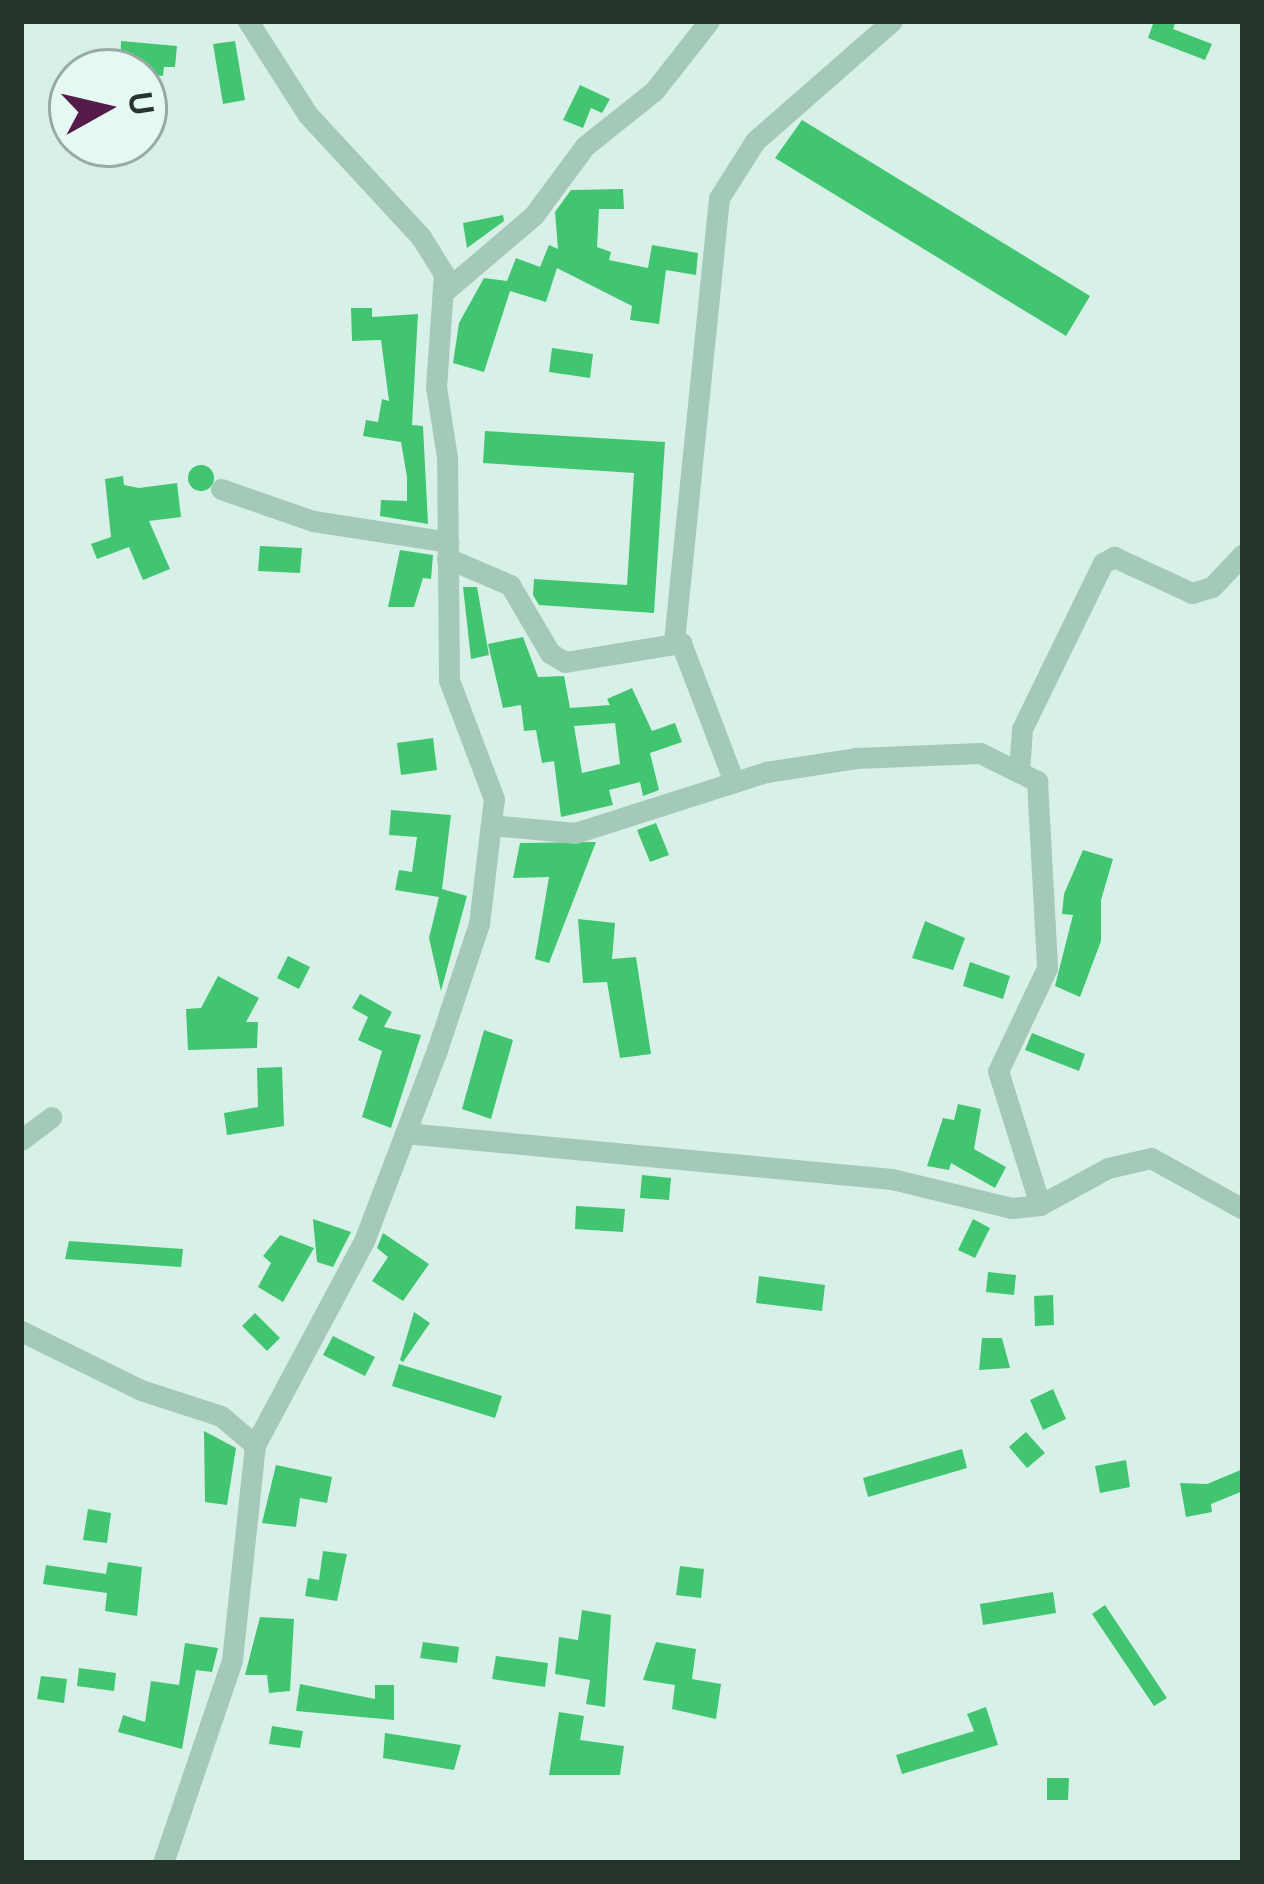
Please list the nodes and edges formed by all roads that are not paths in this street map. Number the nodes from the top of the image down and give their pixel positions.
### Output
1 (248, 21) edge
2 (709, 21) edge
3 (892, 21) edge
4 (446, 290) junction
5 (221, 489) dead end
6 (448, 550) junction
7 (1243, 554) edge
8 (674, 641) junction
9 (1019, 772) junction
10 (734, 782) junction
11 (491, 824) junction
12 (50, 1117) dead end
13 (405, 1133) junction
14 (21, 1140) edge
15 (1040, 1204) junction
16 (1243, 1210) edge
17 (21, 1331) edge
18 (254, 1444) junction
19 (163, 1863) edge

1 - 4 street
2 - 4 street
3 - 8 street
4 - 6 street
5 - 6 street
6 - 8 street
6 - 11 street
7 - 9 street
8 - 10 street
9 - 10 street
9 - 15 street
10 - 11 street
11 - 13 street
12 - 14 street
13 - 15 street
13 - 18 street
15 - 16 street
17 - 18 street
18 - 19 street

